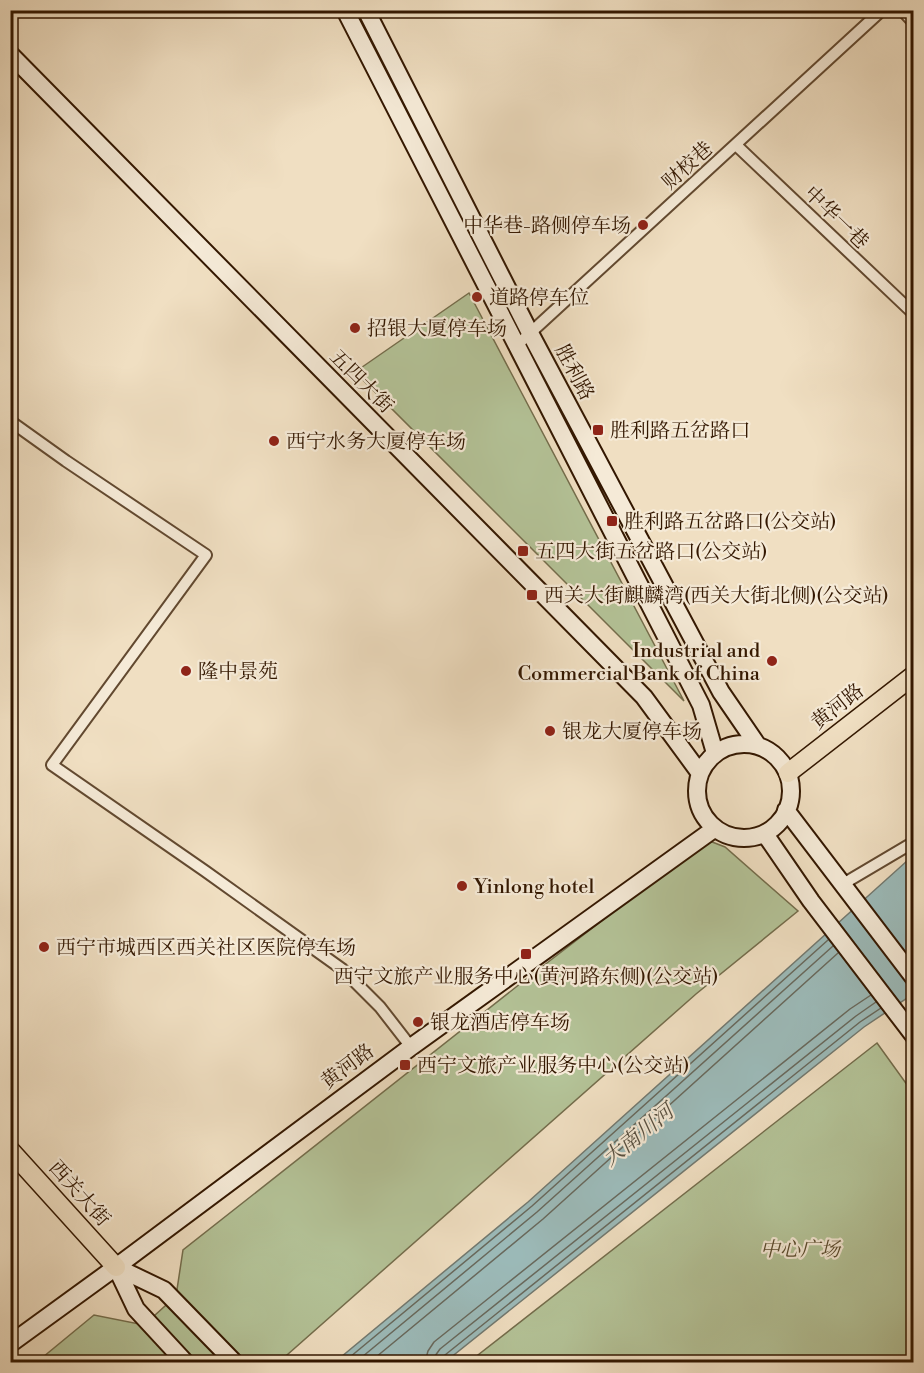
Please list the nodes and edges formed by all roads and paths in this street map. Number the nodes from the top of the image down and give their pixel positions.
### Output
1 (345, 10) edge
2 (366, 10) edge
3 (882, 10) edge
4 (902, 10) edge
5 (914, 23) edge
6 (10, 54) edge
7 (736, 145) junction
8 (914, 314) edge
9 (530, 333) junction
10 (516, 346) junction
11 (10, 421) edge
12 (914, 675) edge
13 (759, 746) junction
14 (715, 753) junction
15 (699, 772) junction
16 (788, 773) junction
17 (786, 810) junction
18 (714, 829) junction
19 (765, 834) junction
20 (914, 842) edge
21 (846, 889) junction
22 (914, 978) edge
23 (909, 1030) edge
24 (411, 1047) junction
25 (10, 1150) edge
26 (116, 1267) junction
27 (10, 1344) edge
28 (185, 1362) edge
29 (234, 1362) edge

1 - 10 main road, 胜利路
2 - 9 main road, 胜利路
3 - 7 street, 财校巷
4 - 5 street
6 - 15 main road, 五四大街
7 - 8 street, 中华一巷
7 - 9 street, 财校巷
9 - 10 street, 财校巷
9 - 13 main road, 胜利路
10 - 14 main road, 胜利路
11 - 24 street
12 - 16 main road, 黄河路
13 - 14 main road
13 - 16 main road
14 - 15 main road
15 - 18 main road
16 - 17 main road
17 - 19 main road
17 - 21 main road
18 - 19 main road
18 - 24 main road, 黄河路
19 - 23 main road
20 - 21 street
21 - 22 main road
24 - 26 main road, 黄河路
25 - 26 main road, 西关大街
26 - 27 main road, 黄河路
26 - 28 main road, 西关大街
26 - 29 main road, 西关大街

